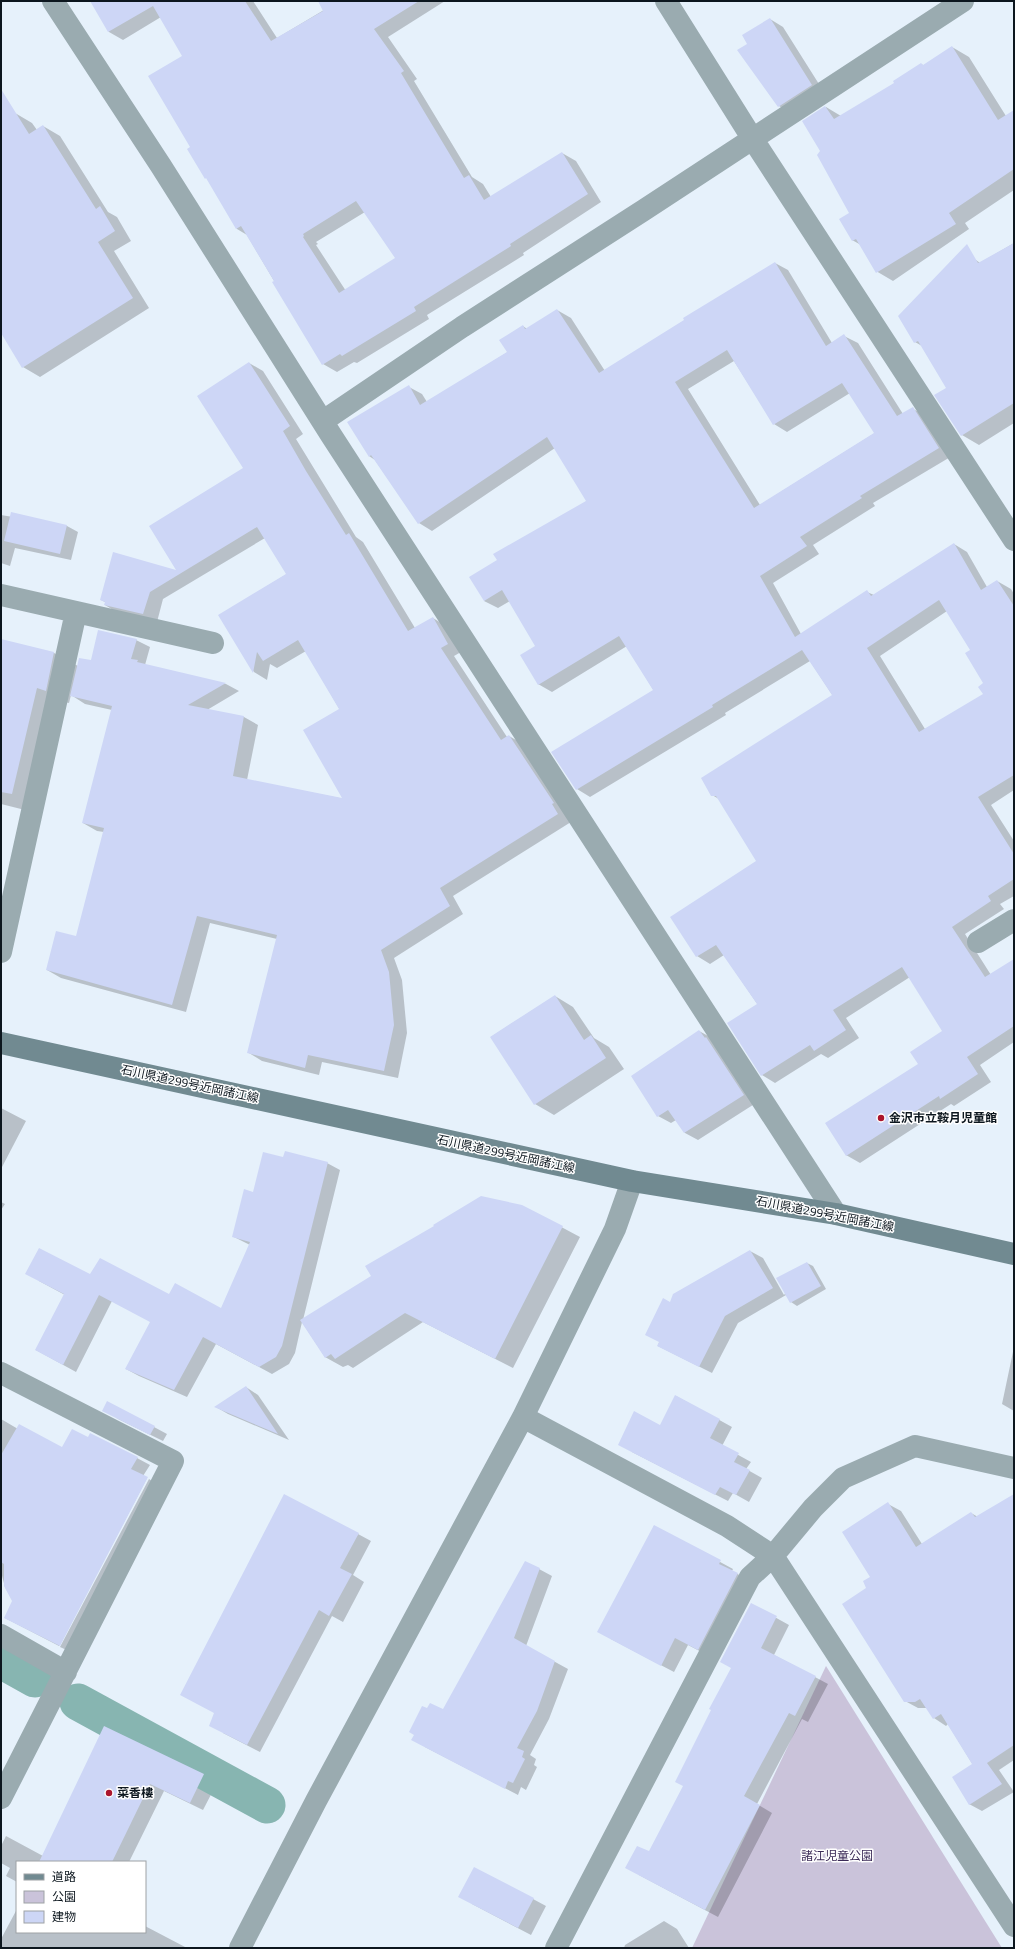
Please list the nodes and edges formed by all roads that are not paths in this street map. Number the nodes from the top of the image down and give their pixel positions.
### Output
1 (53, 1) edge
2 (666, 1) edge
3 (963, 1) edge
4 (752, 138) junction
5 (323, 421) junction
6 (1014, 540) edge
7 (1, 594) edge
8 (76, 612) junction
9 (213, 643) dead end
10 (1014, 920) edge
11 (978, 942) dead end
12 (1, 952) edge
13 (1, 1042) edge
14 (632, 1181) junction
15 (836, 1214) junction
16 (1014, 1254) edge
17 (1, 1373) edge
18 (523, 1417) junction
19 (1014, 1468) edge
20 (773, 1556) junction
21 (1, 1635) edge
22 (66, 1672) junction
23 (1, 1798) edge
24 (1014, 1926) edge
25 (240, 1948) edge
26 (556, 1948) edge

1 - 5 street
2 - 4 street
3 - 4 street
4 - 5 street
4 - 6 street
5 - 15 street
7 - 8 street
8 - 9 street
8 - 12 street
10 - 11 street
13 - 14 main road, 石川県道299号近岡諸江線
14 - 15 main road, 石川県道299号近岡諸江線
14 - 18 street
15 - 16 main road, 石川県道299号近岡諸江線
17 - 22 street
18 - 20 street
18 - 25 street
19 - 20 street
20 - 24 street
20 - 26 street
21 - 22 street
22 - 23 street

